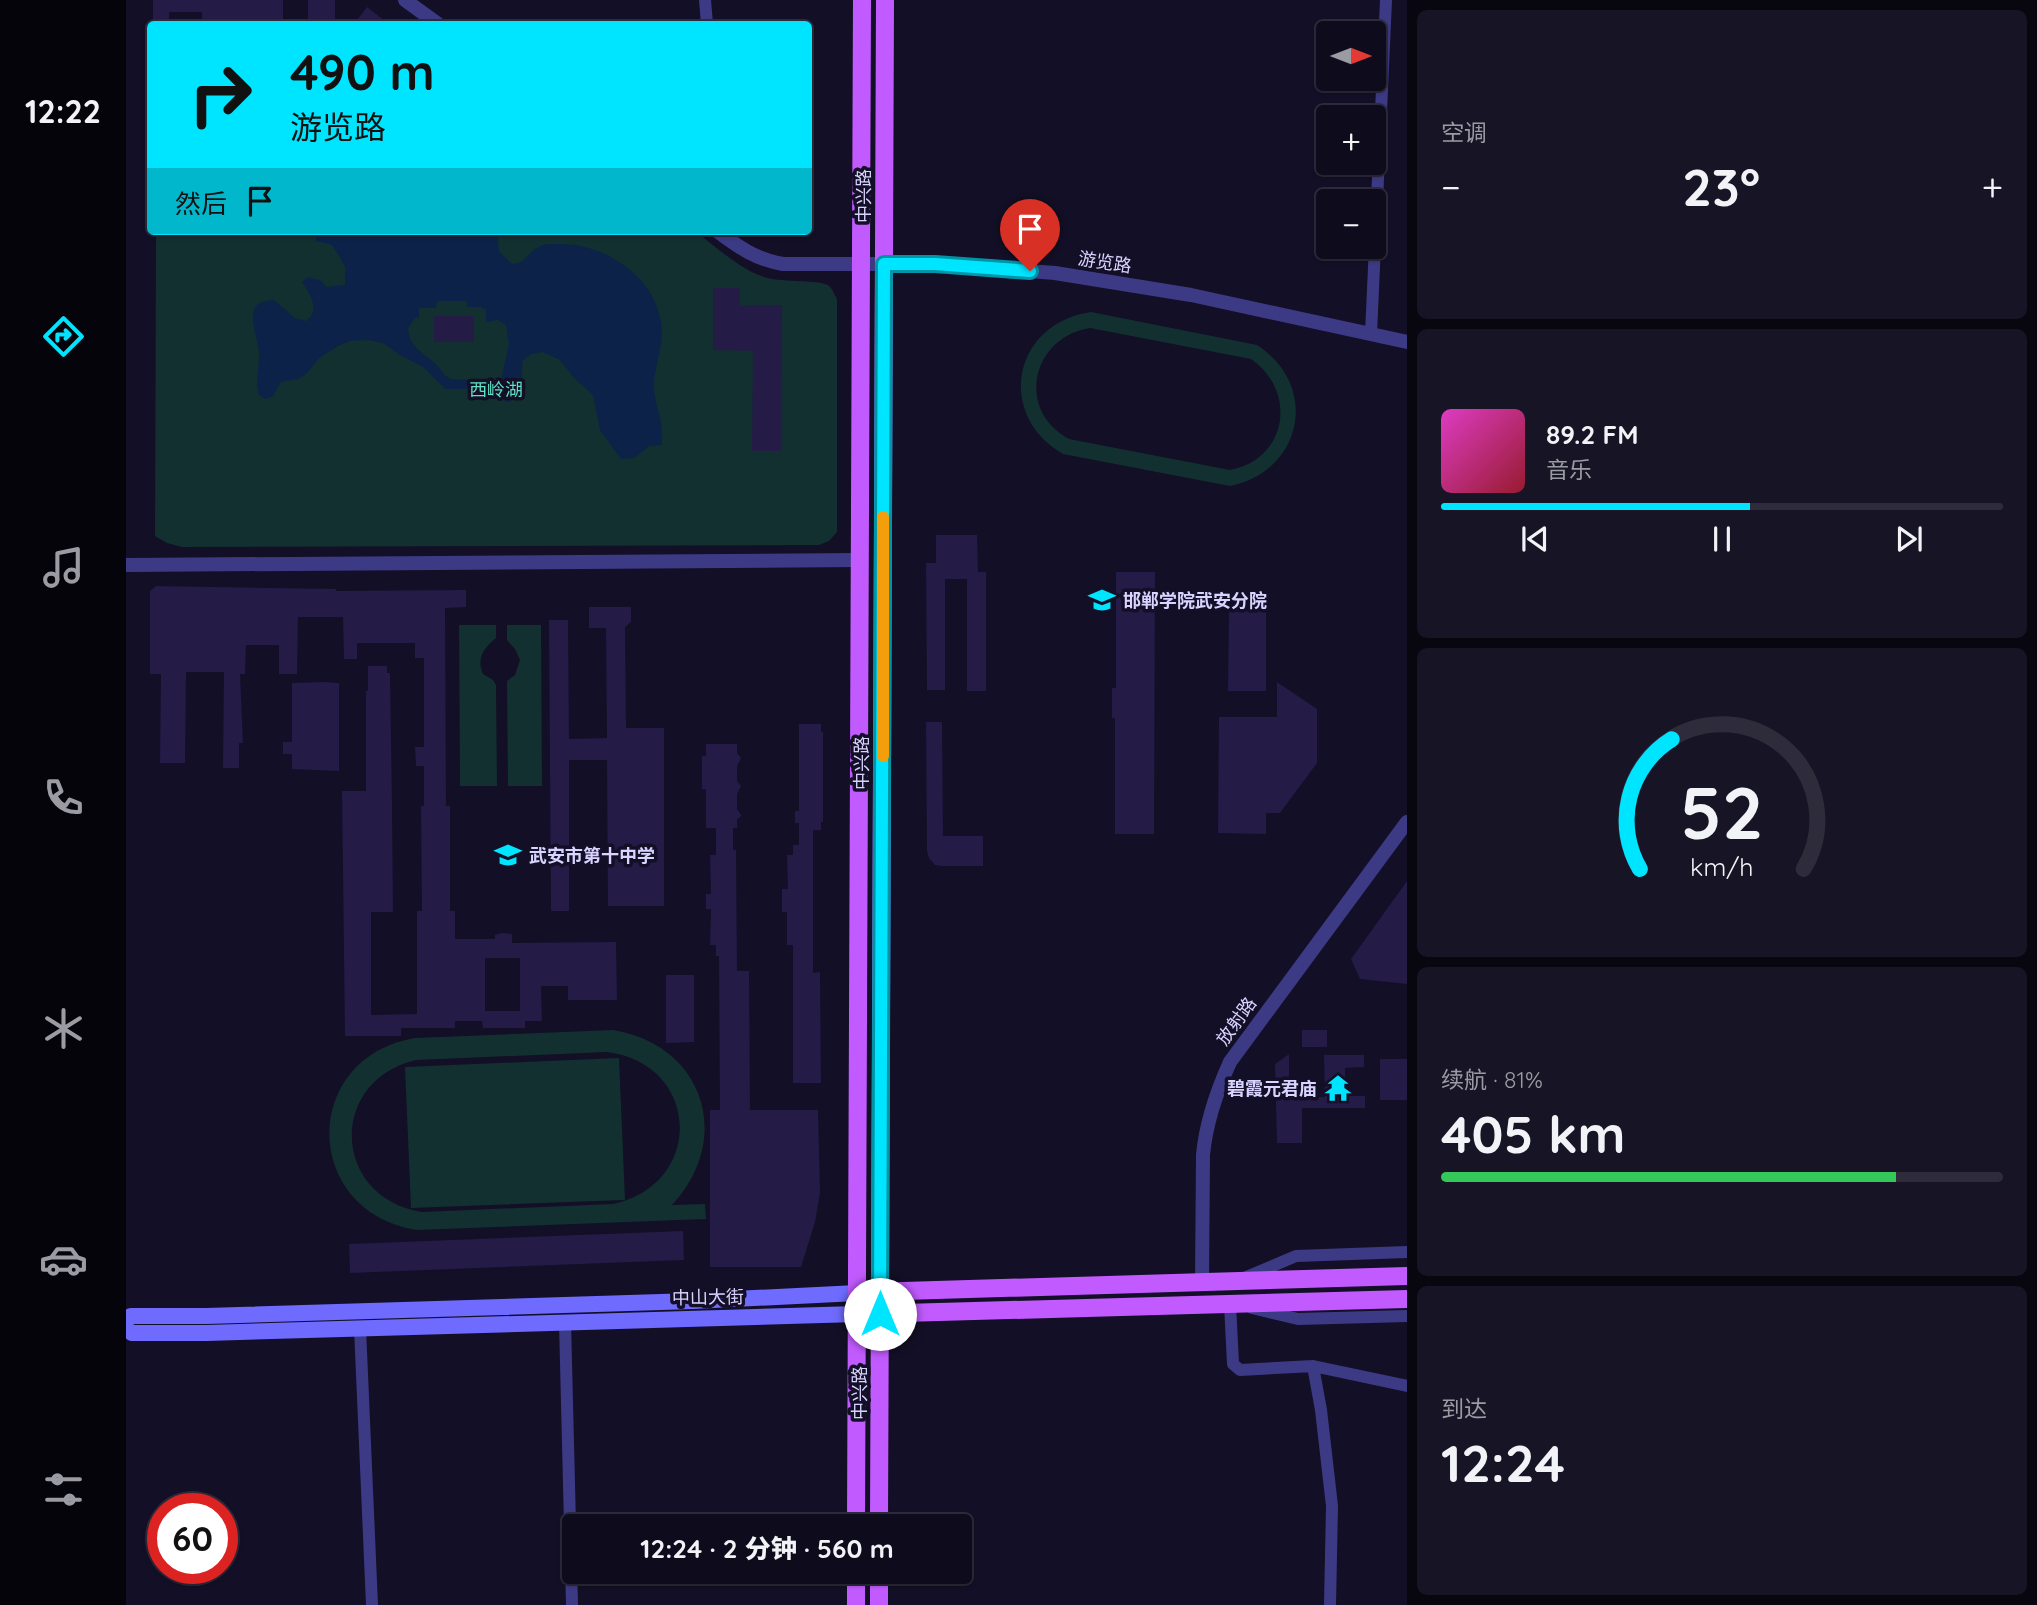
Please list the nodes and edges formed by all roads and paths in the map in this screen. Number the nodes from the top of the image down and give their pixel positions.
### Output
1 (405, 0) edge
2 (705, 0) edge
3 (862, 0) edge
4 (885, 0) edge
5 (1386, 0) edge
6 (434, 21) edge
7 (707, 21) edge
8 (722, 235) edge
9 (861, 264) junction
10 (884, 264) junction
11 (1371, 334) junction
12 (1407, 342) edge
13 (860, 560) junction
14 (126, 565) edge
15 (1407, 822) edge
16 (1407, 1252) edge
17 (1407, 1276) edge
18 (1238, 1281) junction
19 (1202, 1282) junction
20 (880, 1292) junction
21 (857, 1293) junction
22 (1407, 1299) edge
23 (1232, 1304) junction
24 (857, 1314) junction
25 (880, 1314) junction
26 (1407, 1316) edge
27 (126, 1318) edge
28 (565, 1322) junction
29 (360, 1328) junction
30 (126, 1329) edge
31 (1313, 1366) junction
32 (1407, 1386) edge
33 (856, 1514) edge
34 (879, 1514) edge
35 (856, 1584) edge
36 (879, 1584) edge
37 (372, 1605) edge
38 (572, 1605) edge
39 (856, 1605) edge
40 (879, 1605) edge
41 (1331, 1605) edge

1 - 6 street
2 - 7 street
3 - 9 main road, 中兴路
4 - 10 main road, 中兴路
5 - 11 street
8 - 9 street, 游览路
9 - 10 street, 游览路
9 - 13 main road, 中兴路
10 - 11 street, 游览路
10 - 20 main road, 中兴路
11 - 12 street, 游览路
13 - 14 street
13 - 21 main road, 中兴路
15 - 19 street, 放射路
16 - 18 street
17 - 18 main road, 中山大街
18 - 19 main road, 中山大街
19 - 20 main road, 中山大街
20 - 21 main road, 中山大街
20 - 25 main road, 中兴路
21 - 24 main road, 中兴路
21 - 27 main road, 中山大街
22 - 23 main road, 中山大街
23 - 25 main road, 中山大街
23 - 26 street
23 - 31 street
24 - 25 main road, 中山大街
24 - 28 main road, 中山大街
24 - 33 main road, 中兴路
25 - 34 main road, 中兴路
28 - 29 main road, 中山大街
28 - 38 street
29 - 30 main road, 中山大街
29 - 37 street
31 - 32 street
31 - 41 street
35 - 39 main road
36 - 40 main road

